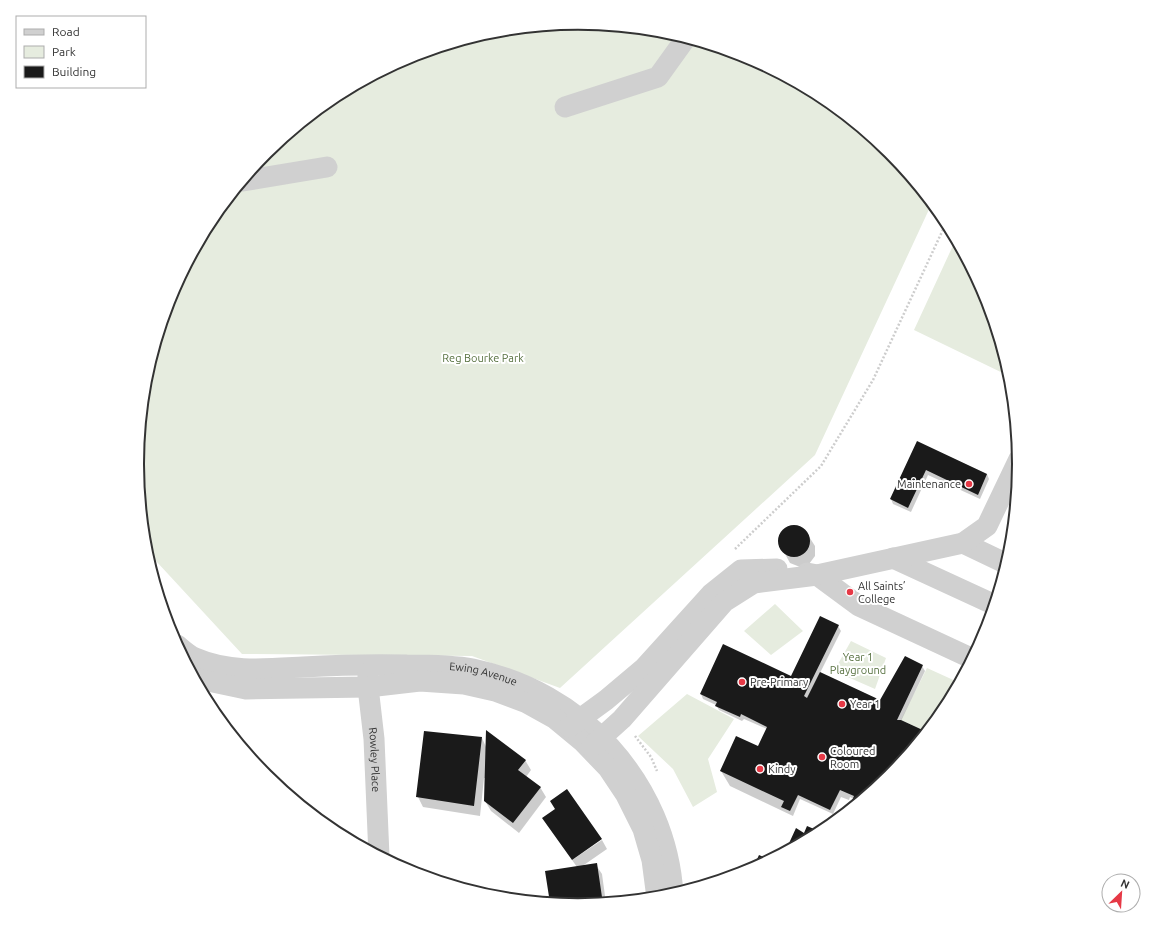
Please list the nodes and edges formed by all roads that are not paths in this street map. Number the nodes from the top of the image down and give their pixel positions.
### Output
1 (682, 43) edge
2 (565, 107) dead end
3 (327, 167) dead end
4 (251, 180) edge
5 (1013, 472) edge
6 (963, 543) junction
7 (893, 558) junction
8 (1002, 561) edge
9 (817, 575) junction
10 (990, 603) edge
11 (187, 652) edge
12 (968, 657) edge
13 (368, 664) junction
14 (201, 679) edge
15 (368, 687) junction
16 (574, 723) junction
17 (595, 743) junction
18 (379, 850) edge
19 (673, 889) edge
20 (656, 892) edge

1 - 2 street
3 - 4 street
5 - 6 street
6 - 7 street
6 - 8 street
7 - 9 street
7 - 10 street
9 - 12 street
9 - 16 street
9 - 17 street
11 - 13 street, Ewing Avenue
13 - 15 street, Rowley Place
13 - 16 street, Ewing Avenue
14 - 15 street, Ewing Avenue
15 - 16 street, Ewing Avenue
15 - 18 street, Rowley Place
16 - 17 street, Ewing Avenue
17 - 19 street, Ewing Avenue
17 - 20 street, Ewing Avenue

